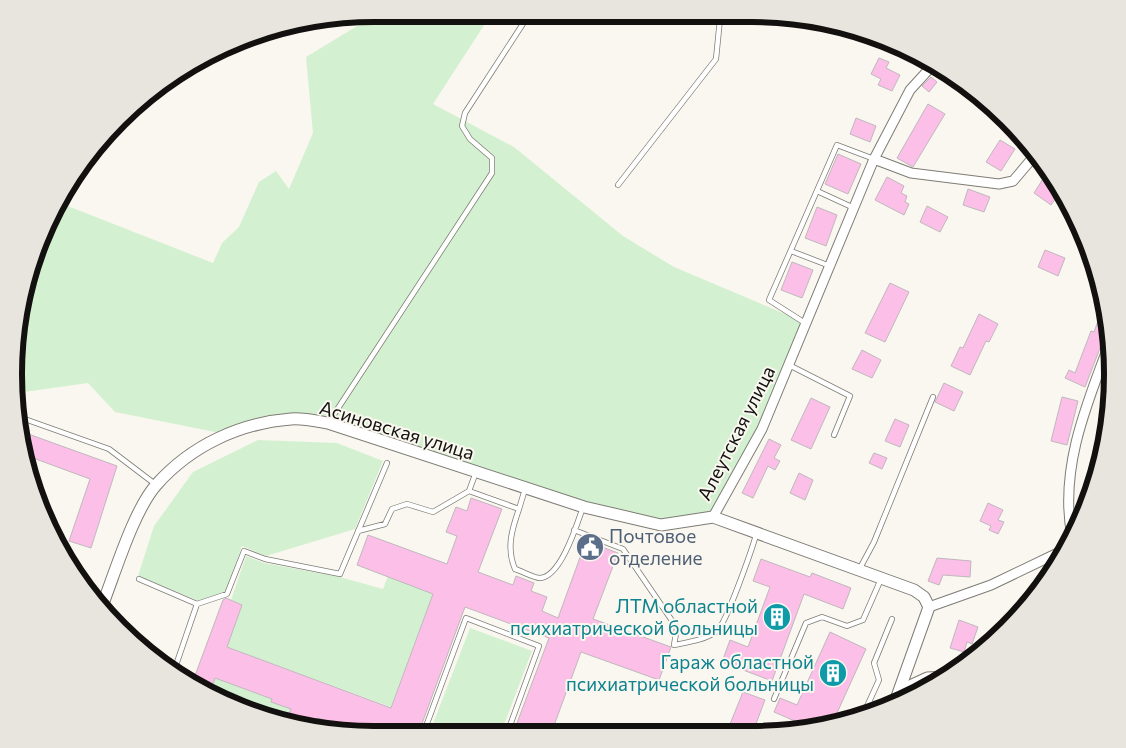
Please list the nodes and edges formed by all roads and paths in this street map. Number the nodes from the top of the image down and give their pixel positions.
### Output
1 (524, 22) edge
2 (720, 22) edge
3 (928, 70) edge
4 (874, 159) junction
5 (1031, 160) edge
6 (618, 185) dead end
7 (817, 191) junction
8 (854, 208) junction
9 (791, 251) junction
10 (830, 266) junction
11 (805, 323) junction
12 (1103, 360) edge
13 (789, 365) junction
14 (932, 397) dead end
15 (26, 419) edge
16 (328, 423) junction
17 (834, 435) dead end
18 (387, 463) dead end
19 (476, 472) junction
20 (156, 485) junction
21 (526, 488) junction
22 (469, 491) junction
23 (584, 507) junction
24 (519, 509) junction
25 (713, 517) junction
26 (1069, 524) edge
27 (574, 530) junction
28 (358, 531) junction
29 (757, 533) junction
30 (1053, 555) edge
31 (858, 571) junction
32 (139, 579) dead end
33 (881, 579) junction
34 (105, 599) edge
35 (197, 604) junction
36 (929, 607) junction
37 (892, 619) dead end
38 (176, 664) edge
39 (930, 677) edge
40 (901, 690) joint
41 (774, 699) dead end
42 (868, 702) junction
43 (873, 704) edge
44 (866, 707) edge
45 (426, 726) edge
46 (510, 726) edge

1 - 16 lane
2 - 6 lane
3 - 4 street, Алеутская улица
4 - 5 street
4 - 7 lane
4 - 8 street, Алеутская улица
7 - 8 lane
7 - 9 lane
8 - 10 street, Алеутская улица
9 - 10 lane
9 - 11 lane
10 - 11 street, Алеутская улица
11 - 13 street, Алеутская улица
12 - 26 street
13 - 17 lane
13 - 25 street, Алеутская улица
14 - 31 lane
15 - 20 lane
16 - 19 street, Асиновская улица
16 - 20 street, Асиновская улица
18 - 28 lane
19 - 21 street, Асиновская улица
19 - 22 lane
20 - 34 street, Асиновская улица
21 - 23 street, Асиновская улица
21 - 24 lane
22 - 24 lane
22 - 28 lane
23 - 25 street, Асиновская улица
23 - 27 lane
24 - 27 lane
25 - 29 street, Алеутская улица
27 - 29 lane
28 - 35 lane
29 - 31 street, Алеутская улица
30 - 36 street
31 - 33 street, Алеутская улица
32 - 35 lane
33 - 36 street, Алеутская улица
33 - 41 lane
35 - 38 lane
36 - 40 street
37 - 42 lane
39 - 40 street
42 - 43 lane
42 - 44 lane
45 - 46 lane

